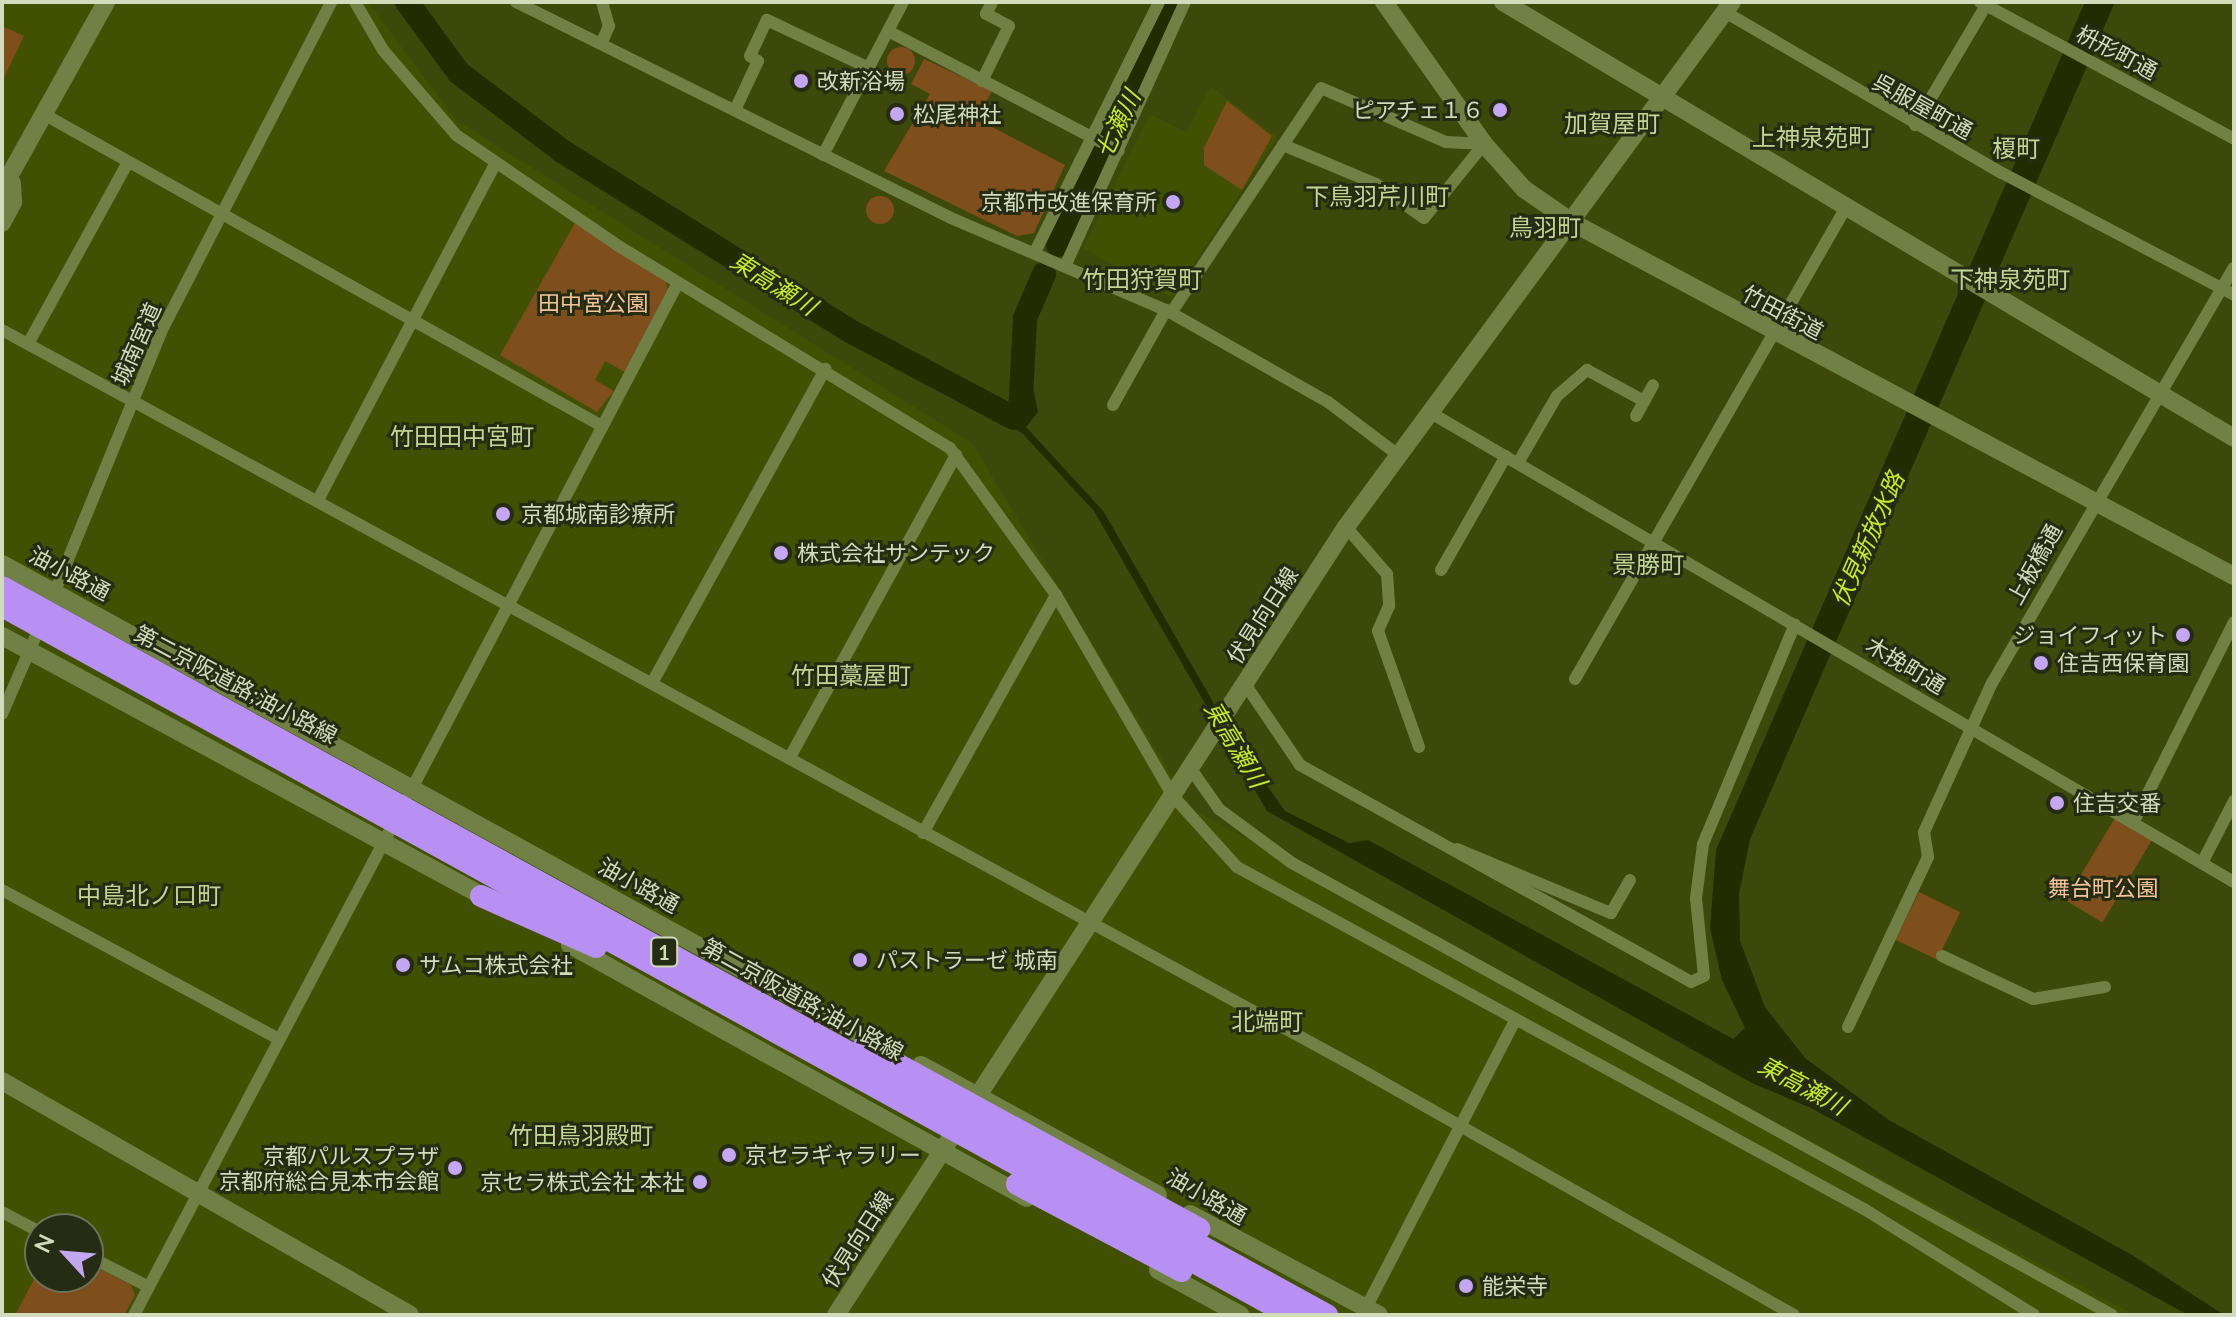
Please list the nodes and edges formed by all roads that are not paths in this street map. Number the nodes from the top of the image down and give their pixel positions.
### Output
1 (331, 2) edge
2 (355, 2) edge
3 (516, 2) edge
4 (602, 2) edge
5 (903, 2) edge
6 (992, 2) edge
7 (1159, 2) edge
8 (1185, 2) edge
9 (1384, 2) edge
10 (1503, 2) edge
11 (103, 3) edge
12 (1984, 3) edge
13 (1728, 7) edge
14 (888, 31) junction
15 (1156, 37) junction
16 (602, 42) junction
17 (869, 68) junction
18 (982, 81) junction
19 (1131, 90) junction
20 (1666, 98) junction
21 (735, 110) junction
22 (47, 116) junction
23 (1915, 125) junction
24 (2234, 139) edge
25 (1096, 140) junction
26 (1484, 144) junction
27 (1283, 145) junction
28 (1116, 150) junction
29 (823, 155) junction
30 (127, 164) junction
31 (495, 164) junction
32 (5, 184) edge
33 (1845, 209) junction
34 (222, 216) junction
35 (2, 223) edge
36 (1575, 224) junction
37 (1035, 252) junction
38 (1067, 262) junction
39 (2234, 268) edge
40 (678, 283) junction
41 (2221, 289) junction
42 (2234, 295) edge
43 (1168, 312) junction
44 (413, 320) junction
45 (2, 330) edge
46 (1773, 334) junction
47 (28, 344) junction
48 (825, 369) junction
49 (1653, 385) dead end
50 (2156, 395) junction
51 (133, 401) junction
52 (1644, 401) junction
53 (1113, 405) dead end
54 (1431, 413) junction
55 (1636, 416) dead end
56 (602, 426) junction
57 (2234, 438) edge
58 (956, 455) junction
59 (1398, 455) junction
60 (1506, 456) junction
61 (1518, 463) junction
62 (2095, 498) junction
63 (318, 500) junction
64 (1346, 527) junction
65 (1650, 540) junction
66 (2, 564) edge
67 (1441, 570) dead end
68 (2234, 576) edge
69 (2, 587) edge
70 (55, 592) junction
71 (1056, 595) junction
72 (508, 604) junction
73 (2, 606) edge
74 (2234, 622) edge
75 (1796, 624) junction
76 (2, 636) edge
77 (29, 651) junction
78 (1575, 679) dead end
79 (652, 683) junction
80 (1242, 689) junction
81 (2, 714) edge
82 (1971, 727) junction
83 (1419, 747) dead end
84 (790, 757) junction
85 (1191, 769) junction
86 (411, 790) junction
87 (1173, 796) junction
88 (2234, 801) edge
89 (2133, 823) junction
90 (923, 833) junction
91 (385, 842) junction
92 (1446, 847) junction
93 (2202, 863) junction
94 (1630, 880) dead end
95 (2234, 882) edge
96 (2, 890) edge
97 (481, 896) junction
98 (1089, 925) junction
99 (1942, 956) dead end
100 (2105, 987) dead end
101 (1515, 1021) junction
102 (1848, 1027) dead end
103 (279, 1039) junction
104 (2, 1081) edge
105 (976, 1093) junction
106 (1459, 1125) junction
107 (941, 1152) junction
108 (198, 1193) junction
109 (2, 1212) edge
110 (24, 1224) edge
111 (104, 1264) edge
112 (149, 1287) junction
113 (1321, 1312) edge
114 (1369, 1313) edge
115 (405, 1314) edge
116 (134, 1315) edge
117 (836, 1315) edge
118 (1241, 1315) edge
119 (1289, 1315) edge
120 (1794, 1315) edge
121 (2032, 1315) edge
122 (2112, 1315) edge

1 - 34 street, 城南宮道
2 - 31 street
3 - 16 street
4 - 16 street
5 - 14 street
6 - 18 street
7 - 15 street
8 - 15 street
9 - 26 street, 竹田街道
10 - 20 street
11 - 22 street
12 - 23 street
12 - 24 street, 枡形町通
13 - 20 street, 伏見向日線
13 - 23 street, 呉服屋町通
14 - 17 street
14 - 18 street
15 - 19 street
15 - 19 street
16 - 21 street
17 - 21 street
17 - 29 street
18 - 25 street
19 - 25 street
19 - 28 street
20 - 33 street
20 - 36 street, 伏見向日線
21 - 29 street
22 - 30 street
22 - 32 street
23 - 41 street, 呉服屋町通
25 - 28 street
25 - 37 street
26 - 27 street
26 - 27 street
26 - 36 street, 竹田街道
27 - 43 street
28 - 38 street
29 - 37 street
30 - 34 street
30 - 47 street
31 - 40 street
31 - 44 street
32 - 35 street
33 - 46 street
33 - 50 street
34 - 44 street
34 - 51 street, 城南宮道
36 - 46 street, 竹田街道
36 - 54 street, 伏見向日線
37 - 38 street
38 - 43 street
39 - 41 street, 上板橋通
40 - 48 street
40 - 56 street
41 - 42 street, 呉服屋町通
41 - 50 street, 上板橋通
43 - 53 street
43 - 59 street
44 - 56 street
44 - 63 street
45 - 47 street
46 - 62 street, 竹田街道
46 - 65 street
47 - 51 street
48 - 58 street
48 - 79 street
49 - 52 street
50 - 57 street
50 - 62 street, 上板橋通
51 - 63 street
51 - 70 street, 城南宮道
52 - 55 street
52 - 61 street
54 - 59 street, 伏見向日線
54 - 60 street, 木挽町通
56 - 72 street
58 - 71 street
58 - 84 street
59 - 64 street, 伏見向日線
60 - 61 street, 木挽町通
60 - 67 street
61 - 65 street, 木挽町通
62 - 68 street, 竹田街道
62 - 82 street, 上板橋通
63 - 72 street
64 - 80 street, 伏見向日線
64 - 83 street
65 - 75 street, 木挽町通
65 - 78 street
66 - 70 street, 油小路通
69 - 113 highway, 第二京阪道路;油小路線 / 1
70 - 77 street, 城南宮道
70 - 86 street, 油小路通
71 - 87 street
71 - 90 street
72 - 79 street
72 - 86 street
73 - 119 highway, 第二京阪道路;油小路線 / 1
74 - 89 street
75 - 82 street, 木挽町通
75 - 92 street
76 - 77 street
77 - 81 street, 城南宮道
77 - 91 street
79 - 84 street
80 - 85 street, 伏見向日線
80 - 92 street
82 - 89 street, 木挽町通
82 - 102 street, 上板橋通
84 - 90 street
85 - 87 street, 伏見向日線
85 - 122 street
86 - 91 street
86 - 105 street, 油小路通
86 - 113 highway
87 - 98 street, 伏見向日線
87 - 101 street
88 - 93 street
89 - 93 street, 木挽町通
90 - 98 street
91 - 97 street
91 - 103 street
92 - 94 street
93 - 95 street, 木挽町通
96 - 103 street
97 - 107 street
97 - 119 highway
98 - 105 street, 伏見向日線
98 - 106 street
99 - 100 street
101 - 106 street
101 - 121 street
103 - 108 street
104 - 108 street
105 - 107 street, 伏見向日線
105 - 114 street, 油小路通
106 - 114 street
106 - 120 street
107 - 117 street, 伏見向日線
107 - 118 street
108 - 112 street
108 - 115 street
109 - 110 street
111 - 112 street
112 - 116 street

